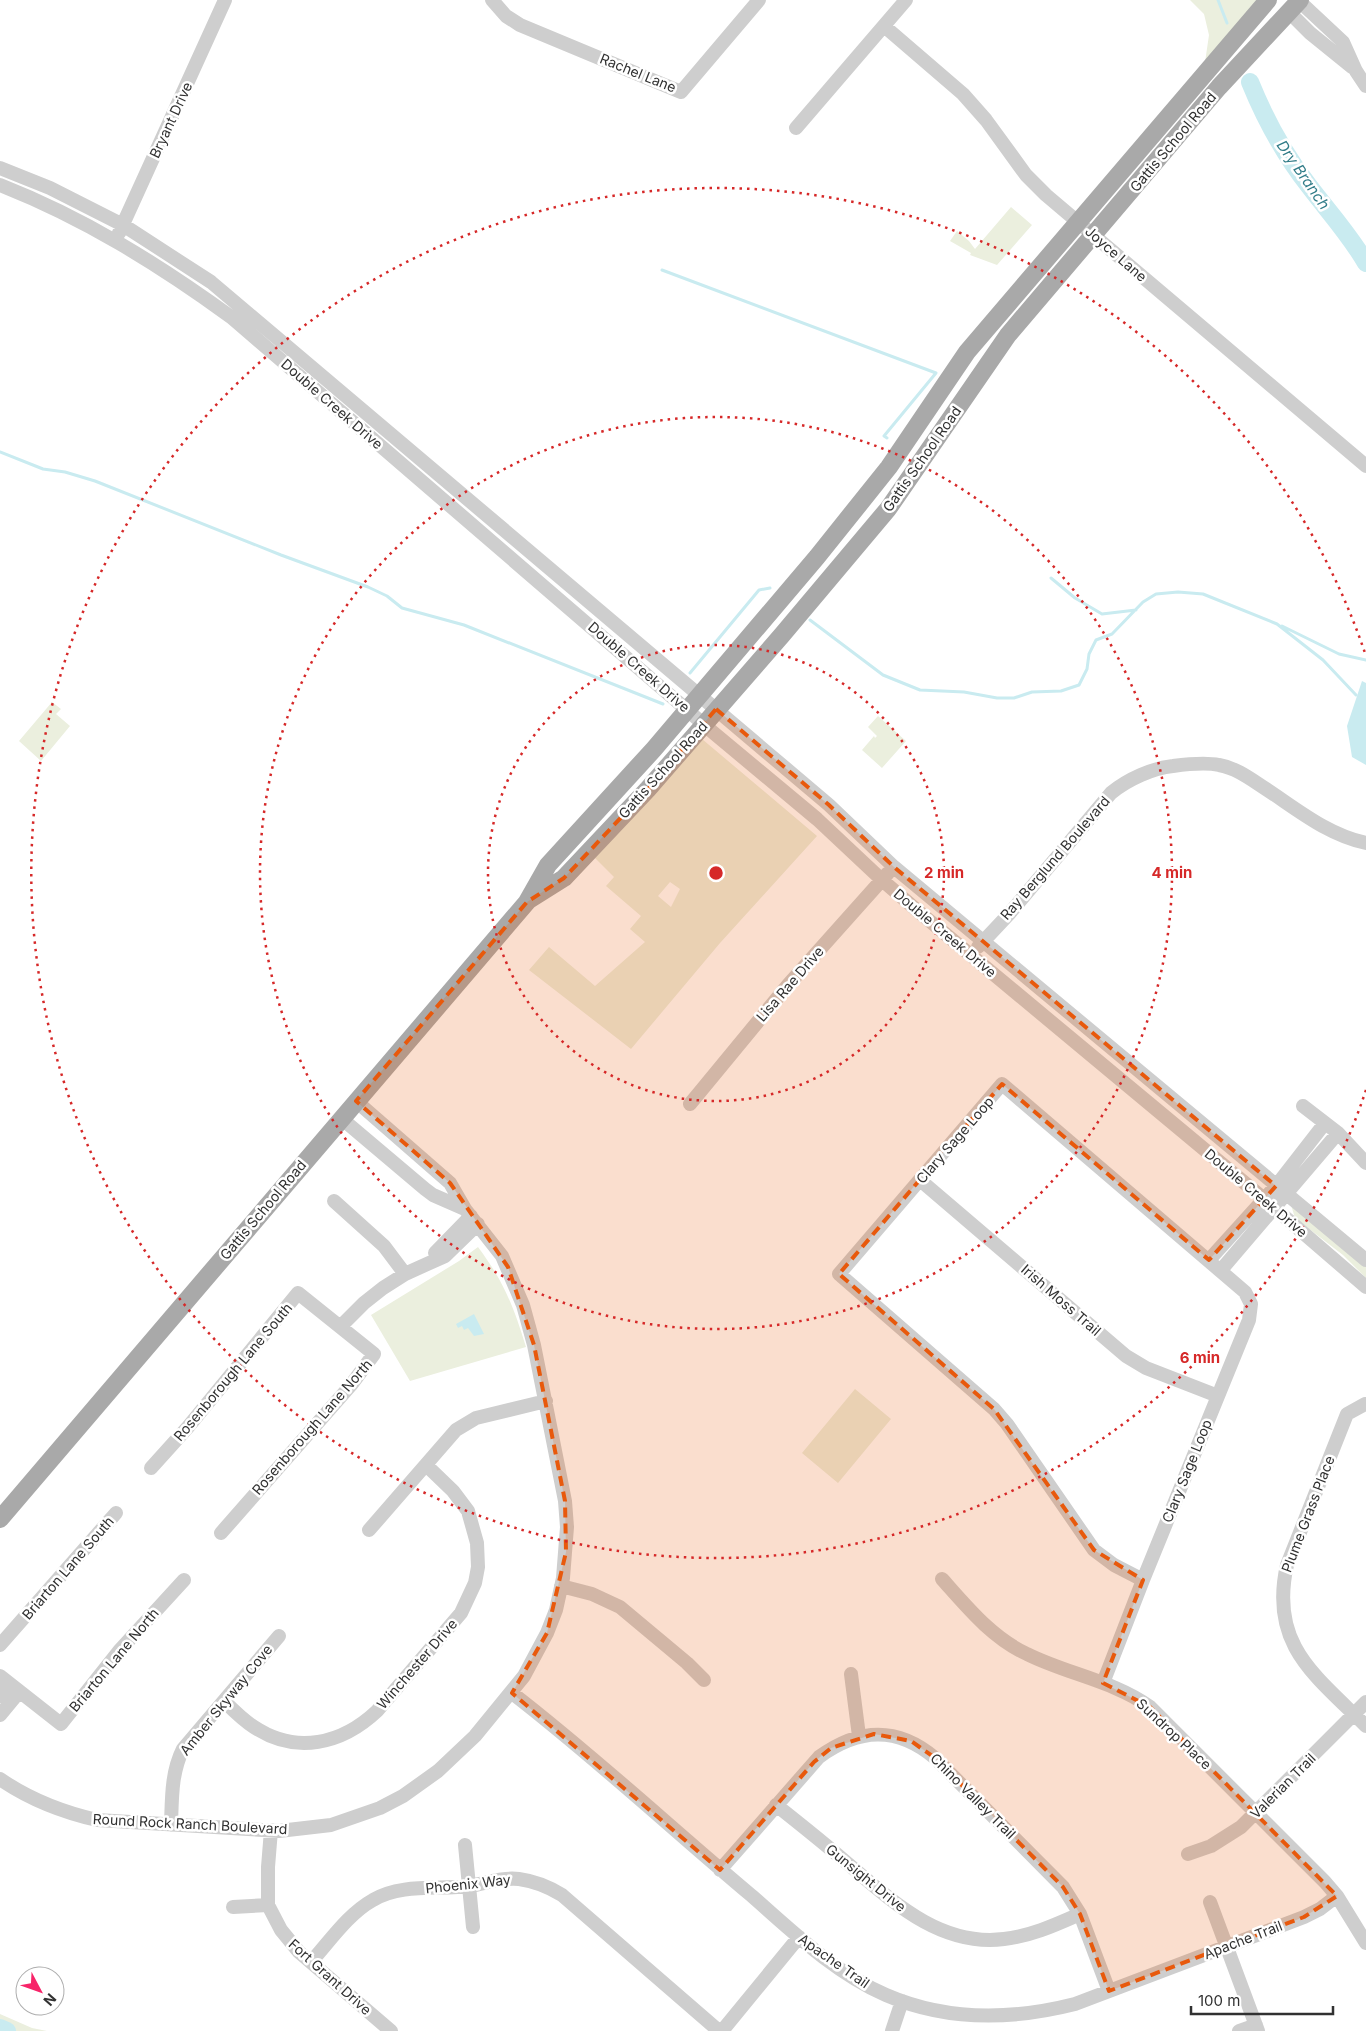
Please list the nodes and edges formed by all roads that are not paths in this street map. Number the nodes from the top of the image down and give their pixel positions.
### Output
1 (225, 0) edge
2 (492, 0) edge
3 (759, 0) edge
4 (906, 0) edge
5 (1268, 0) edge
6 (1294, 3) edge
7 (884, 26) junction
8 (1361, 66) edge
9 (1366, 86) edge
10 (796, 128) dead end
11 (0, 168) edge
12 (0, 185) edge
13 (1077, 221) junction
14 (123, 225) junction
15 (1094, 235) junction
16 (116, 240) junction
17 (1366, 466) edge
18 (699, 695) junction
19 (688, 709) junction
20 (716, 709) junction
21 (705, 724) junction
22 (1366, 843) edge
23 (894, 867) junction
24 (882, 880) junction
25 (527, 902) junction
26 (983, 941) junction
27 (970, 955) junction
28 (356, 1101) junction
29 (690, 1104) dead end
30 (1303, 1106) dead end
31 (341, 1118) junction
32 (1325, 1123) junction
33 (1338, 1133) junction
34 (1312, 1153) junction
35 (1366, 1163) edge
36 (920, 1180) junction
37 (1281, 1190) junction
38 (334, 1201) dead end
39 (1269, 1204) junction
40 (471, 1216) junction
41 (1209, 1260) junction
42 (1366, 1260) edge
43 (1221, 1270) junction
44 (405, 1274) junction
45 (1366, 1287) edge
46 (341, 1326) junction
47 (1218, 1396) junction
48 (546, 1401) junction
49 (1365, 1404) edge
50 (426, 1465) junction
51 (151, 1468) dead end
52 (116, 1513) dead end
53 (0, 1519) edge
54 (369, 1530) dead end
55 (221, 1533) dead end
56 (942, 1579) dead end
57 (184, 1580) dead end
58 (1143, 1580) junction
59 (561, 1586) junction
60 (279, 1636) dead end
61 (0, 1645) edge
62 (851, 1674) dead end
63 (704, 1680) dead end
64 (1103, 1683) junction
65 (10, 1684) edge
66 (512, 1692) junction
67 (0, 1696) edge
68 (225, 1702) junction
69 (1366, 1702) edge
70 (1355, 1714) junction
71 (0, 1715) edge
72 (1366, 1726) edge
73 (859, 1736) junction
74 (0, 1779) edge
75 (776, 1805) junction
76 (1256, 1812) junction
77 (171, 1825) junction
78 (271, 1830) junction
79 (465, 1845) dead end
80 (1188, 1854) dead end
81 (720, 1870) junction
82 (470, 1886) junction
83 (1338, 1896) junction
84 (1210, 1902) dead end
85 (268, 1905) junction
86 (232, 1907) dead end
87 (1080, 1914) junction
88 (474, 1927) dead end
89 (799, 1937) junction
90 (1366, 1943) edge
91 (1227, 1946) junction
92 (311, 1962) junction
93 (1109, 1991) junction
94 (902, 2001) junction
95 (1257, 2028) edge
96 (391, 2031) edge
97 (721, 2031) edge
98 (892, 2031) edge
99 (1239, 2031) edge

1 - 14 street, Bryant Drive
2 - 3 street, Rachel Lane
4 - 7 street
5 - 13 main road, Gattis School Road
6 - 8 street
6 - 15 main road, Gattis School Road
7 - 10 street
7 - 13 street, Joyce Lane
8 - 9 street
11 - 14 street, Double Creek Drive
12 - 16 street, Double Creek Drive
13 - 15 street, Joyce Lane
13 - 18 main road, Gattis School Road
14 - 16 street, Bryant Drive
14 - 18 street, Double Creek Drive
15 - 17 street, Joyce Lane
15 - 20 main road, Gattis School Road
16 - 19 street, Double Creek Drive
18 - 19 main road, Gattis School Road
18 - 20 street, Double Creek Drive
19 - 21 street, Double Creek Drive
19 - 25 main road, Gattis School Road
20 - 21 main road, Gattis School Road
20 - 23 street, Double Creek Drive
21 - 24 street, Double Creek Drive
21 - 25 main road, Gattis School Road
22 - 26 street, Ray Berglund Boulevard
23 - 24 street, Lisa Rae Drive
23 - 26 street, Double Creek Drive
24 - 27 street, Double Creek Drive
24 - 29 street, Lisa Rae Drive
25 - 28 main road, Gattis School Road
26 - 27 street, Ray Berglund Boulevard
26 - 37 street, Double Creek Drive
27 - 39 street, Double Creek Drive
28 - 31 main road, Gattis School Road
28 - 40 street, Round Rock Ranch Boulevard
30 - 32 street
31 - 40 street, Round Rock Ranch Boulevard
31 - 53 main road, Gattis School Road
32 - 33 street
32 - 34 street
33 - 34 street
33 - 35 street
34 - 37 street
36 - 41 street, Clary Sage Loop
36 - 47 street, Irish Moss Trail
36 - 58 street, Clary Sage Loop
37 - 39 street
37 - 42 street, Double Creek Drive
38 - 44 street
39 - 41 street
39 - 43 street
39 - 45 street, Double Creek Drive
40 - 44 street
40 - 48 street, Round Rock Ranch Boulevard
41 - 43 street, Clary Sage Loop
43 - 47 street, Clary Sage Loop
44 - 46 street
46 - 51 street, Rosenborough Lane South
46 - 55 street, Rosenborough Lane North
47 - 58 street, Clary Sage Loop
48 - 50 street
48 - 59 street, Round Rock Ranch Boulevard
49 - 70 street, Plume Grass Place
50 - 54 street
50 - 68 street, Winchester Drive
52 - 61 street, Briarton Lane South
56 - 64 street, Sundrop Place
57 - 65 street, Briarton Lane North
58 - 64 street, Clary Sage Loop
59 - 63 street
59 - 66 street, Round Rock Ranch Boulevard
60 - 68 street, Amber Skyway Cove
62 - 73 street
64 - 76 street, Sundrop Place
65 - 67 street
65 - 71 street
66 - 78 street, Round Rock Ranch Boulevard
66 - 81 street, Apache Trail
68 - 77 street, Amber Skyway Cove
69 - 70 street, Valerian Trail
70 - 72 street, Plume Grass Place
70 - 76 street, Valerian Trail
73 - 75 street, Chino Valley Trail
73 - 87 street, Chino Valley Trail
74 - 77 street, Round Rock Ranch Boulevard
75 - 81 street, Chino Valley Trail
75 - 87 street, Gunsight Drive
76 - 80 street, Valerian Trail
76 - 83 street, Sundrop Place
77 - 78 street, Round Rock Ranch Boulevard
78 - 85 street, Fort Grant Drive
79 - 82 street
81 - 89 street, Apache Trail
82 - 88 street
82 - 92 street, Phoenix Way
82 - 97 street, Phoenix Way
83 - 90 street, Sundrop Place
83 - 91 street, Apache Trail
84 - 91 street
85 - 86 street
85 - 92 street, Fort Grant Drive
87 - 93 street, Chino Valley Trail
89 - 94 street, Apache Trail
89 - 97 street
91 - 93 street, Apache Trail
91 - 95 street
92 - 96 street, Fort Grant Drive
93 - 94 street, Apache Trail
94 - 98 street
95 - 99 street

